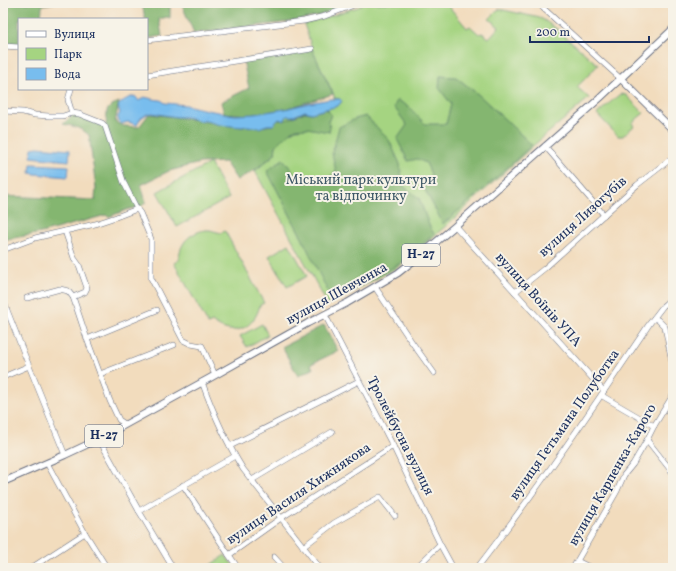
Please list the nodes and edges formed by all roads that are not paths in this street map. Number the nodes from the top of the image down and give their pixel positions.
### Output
1 (359, 3) edge
2 (539, 3) edge
3 (673, 29) edge
4 (148, 40) edge
5 (3, 46) edge
6 (18, 46) edge
7 (312, 49) dead end
8 (148, 75) edge
9 (621, 79) junction
10 (71, 90) edge
11 (3, 111) edge
12 (72, 113) junction
13 (673, 130) edge
14 (545, 146) junction
15 (668, 161) dead end
16 (137, 209) junction
17 (604, 215) junction
18 (455, 226) junction
19 (65, 231) junction
20 (3, 250) edge
21 (375, 287) junction
22 (515, 292) junction
23 (73, 297) junction
24 (673, 297) edge
25 (27, 298) dead end
26 (3, 300) edge
27 (157, 310) dead end
28 (324, 315) junction
29 (654, 318) junction
30 (87, 339) junction
31 (174, 345) dead end
32 (29, 366) junction
33 (673, 367) edge
34 (434, 373) dead end
35 (100, 374) junction
36 (215, 375) junction
37 (3, 377) edge
38 (359, 381) junction
39 (202, 382) junction
40 (603, 392) junction
41 (673, 394) edge
42 (125, 424) junction
43 (654, 426) junction
44 (332, 432) dead end
45 (99, 439) junction
46 (647, 440) junction
47 (230, 446) junction
48 (393, 446) junction
49 (65, 455) junction
50 (235, 456) junction
51 (47, 463) junction
52 (673, 473) edge
53 (252, 480) junction
54 (3, 482) edge
55 (184, 485) junction
56 (139, 511) junction
57 (395, 516) dead end
58 (281, 518) junction
59 (85, 533) junction
60 (440, 544) junction
61 (304, 547) junction
62 (229, 555) junction
63 (274, 556) dead end
64 (577, 561) junction
65 (31, 568) edge
66 (107, 568) edge
67 (173, 568) edge
68 (238, 568) edge
69 (284, 568) edge
70 (320, 568) edge
71 (416, 568) edge
72 (453, 568) edge
73 (477, 568) edge
74 (573, 568) edge
75 (591, 568) edge

1 - 4 street
2 - 9 street
3 - 9 main road, вулиця Шевченка / Н-27
5 - 6 street
7 - 8 street
9 - 13 main road
9 - 14 main road, вулиця Шевченка / Н-27
10 - 12 street
11 - 12 street
12 - 16 street
14 - 17 street
14 - 18 main road, вулиця Шевченка / Н-27
15 - 17 street, вулиця Лизогубів
16 - 19 street
16 - 36 street
17 - 22 street, вулиця Лизогубів
18 - 21 main road, вулиця Шевченка / Н-27
18 - 22 street, вулиця Воїнів УПА
19 - 20 street
19 - 23 street
21 - 28 main road, вулиця Шевченка / Н-27
21 - 34 street
22 - 40 street, вулиця Воїнів УПА
23 - 25 street
23 - 30 street
24 - 29 street, вулиця Гетьмана Полуботка
26 - 32 street
27 - 30 street
28 - 36 main road, вулиця Шевченка / Н-27
28 - 38 street, Тролейбусна вулиця
29 - 33 street
29 - 40 street, вулиця Гетьмана Полуботка
30 - 35 street
31 - 35 street
32 - 37 street
32 - 49 street
35 - 42 street
36 - 39 main road, вулиця Шевченка / Н-27
38 - 47 street
38 - 48 street, Тролейбусна вулиця
39 - 42 main road, вулиця Шевченка / Н-27
39 - 47 street
40 - 43 street, вулиця Воїнів УПА
40 - 73 street, вулиця Гетьмана Полуботка
41 - 43 street, вулиця Карпенка-Карого
42 - 45 main road, вулиця Шевченка / Н-27
43 - 46 street, вулиця Карпенка-Карого
44 - 53 street
45 - 49 main road, вулиця Шевченка / Н-27
45 - 56 street
46 - 52 street
46 - 64 street, вулиця Карпенка-Карого
47 - 50 street
48 - 58 street, вулиця Василя Хижнякова
48 - 60 street, Тролейбусна вулиця
49 - 51 main road, вулиця Шевченка / Н-27
50 - 53 street
50 - 55 street
51 - 54 main road, вулиця Шевченка / Н-27
51 - 59 street
53 - 58 street
55 - 56 street
55 - 62 street, вулиця Василя Хижнякова
56 - 67 street
57 - 61 street
58 - 61 street
58 - 62 street, вулиця Василя Хижнякова
59 - 65 street
59 - 66 street
60 - 71 street
60 - 72 street, Тролейбусна вулиця
61 - 70 street
62 - 68 street
63 - 69 street
64 - 74 street, вулиця Карпенка-Карого
64 - 75 street

